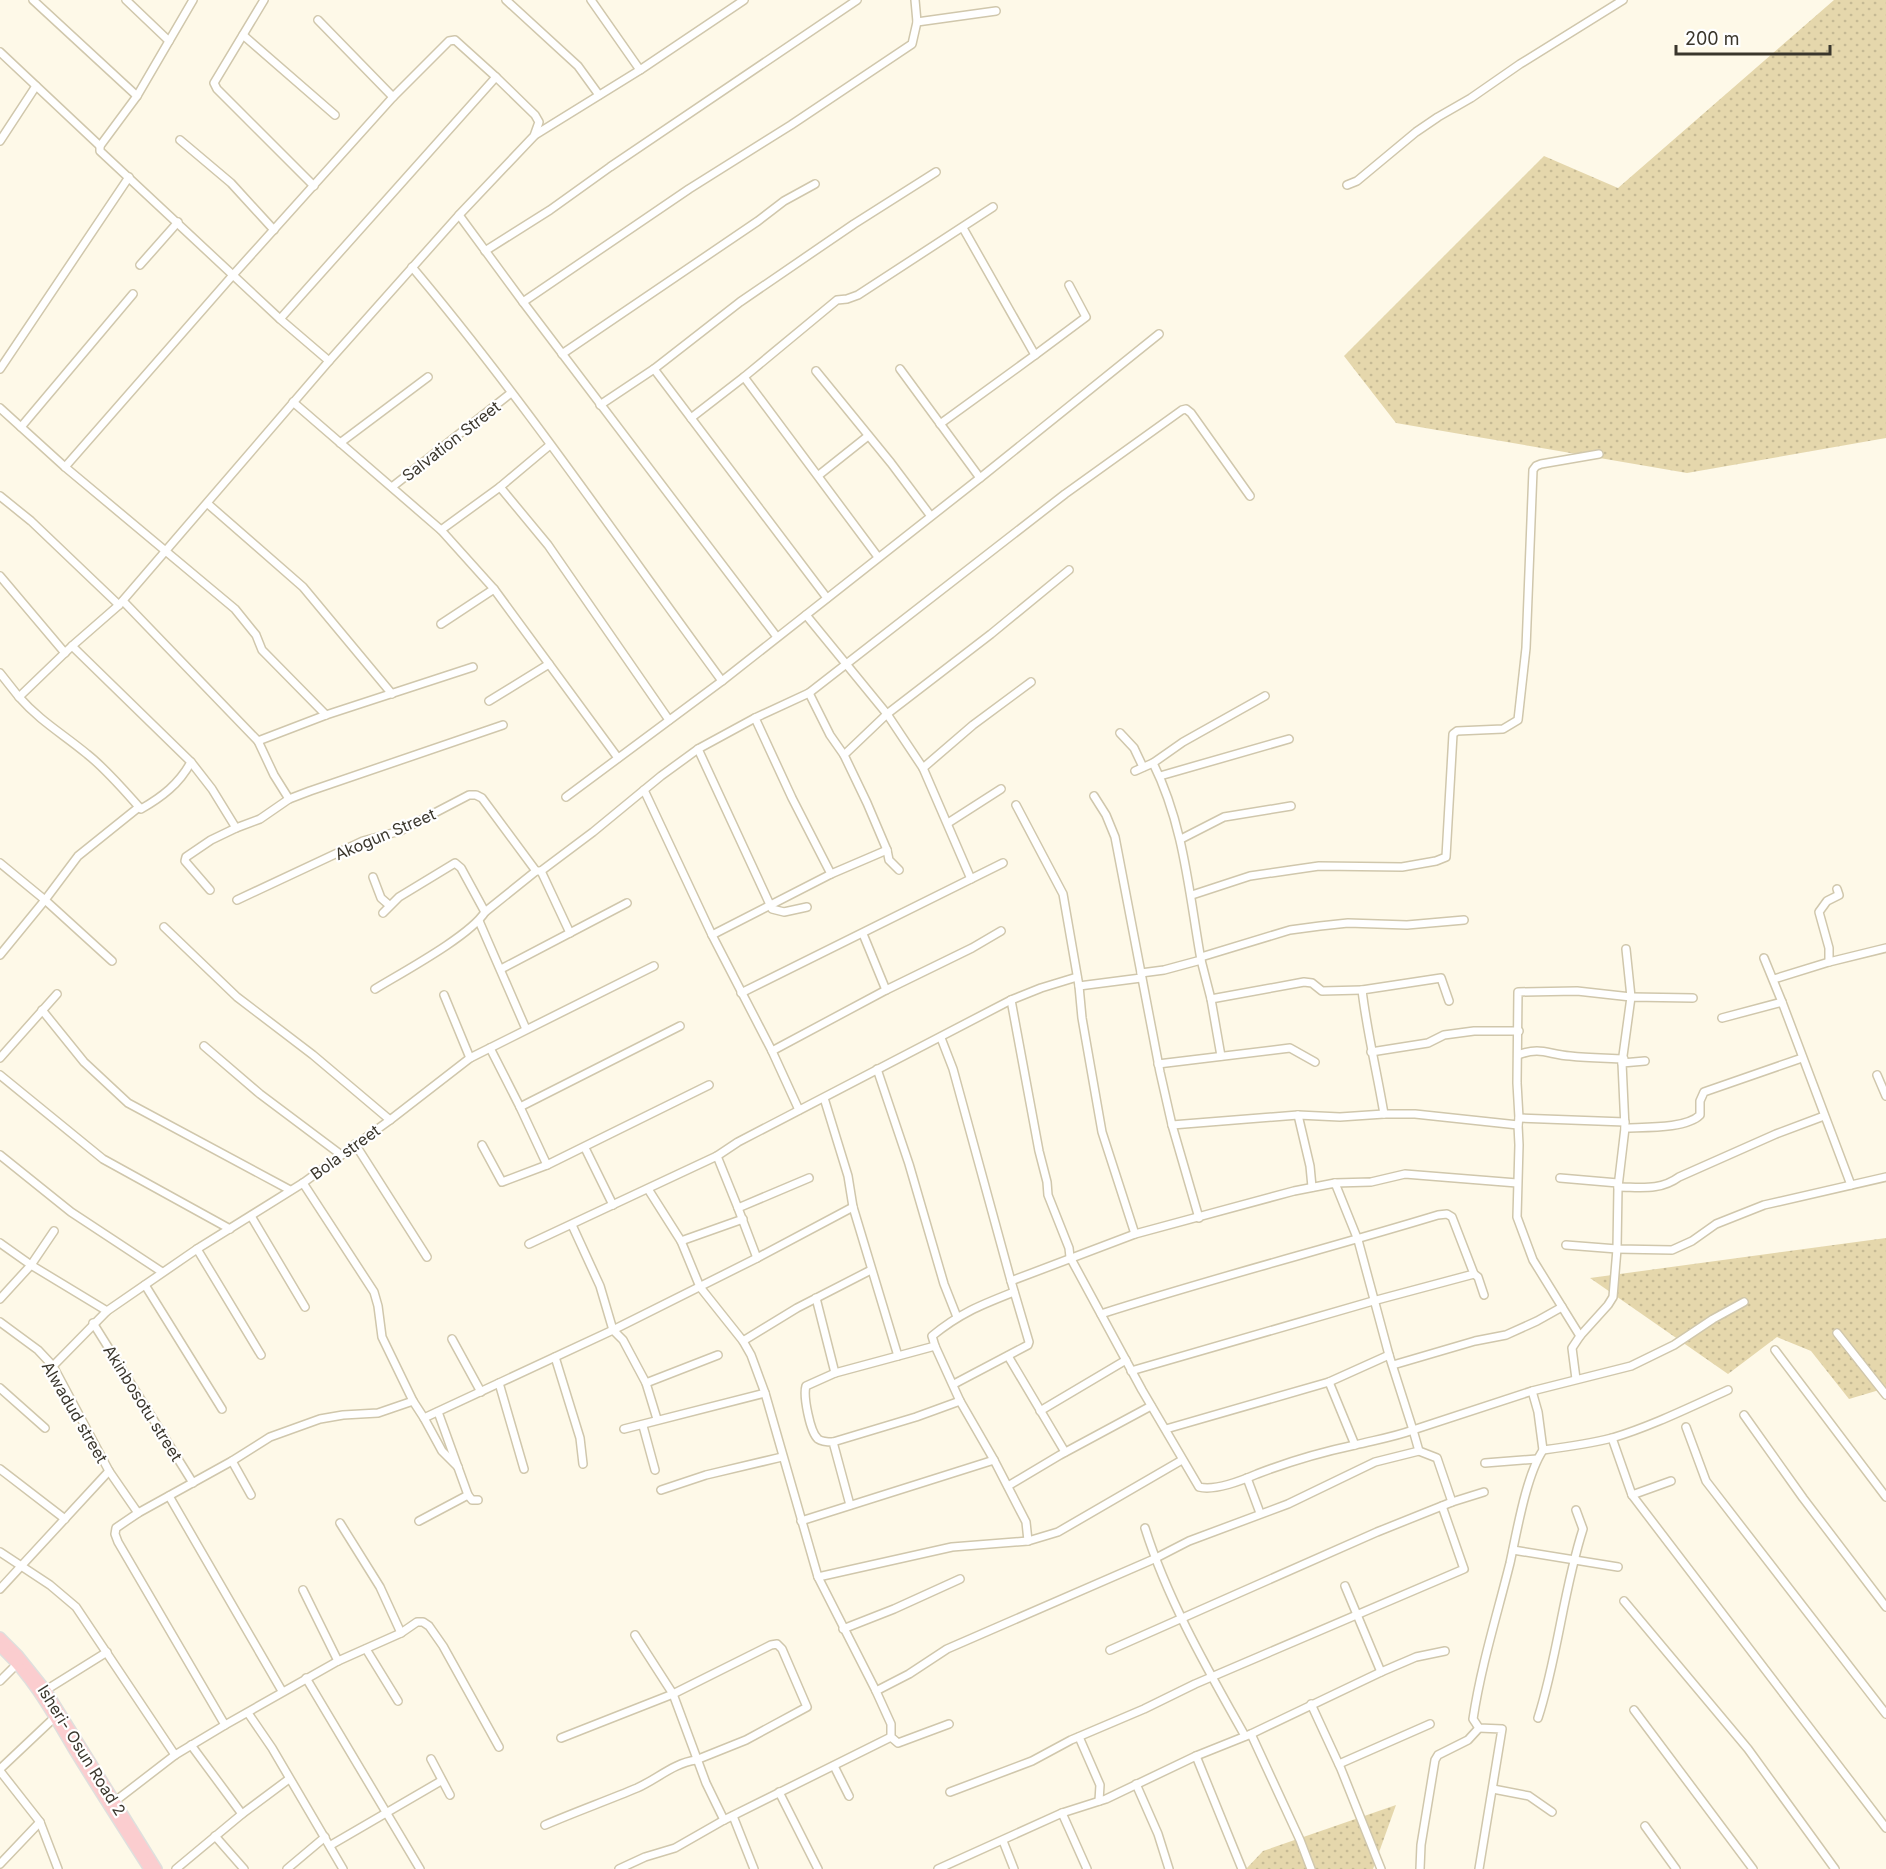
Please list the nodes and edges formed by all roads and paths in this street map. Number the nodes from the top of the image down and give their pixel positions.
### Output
1 (33, 0) edge
2 (126, 0) edge
3 (193, 0) edge
4 (264, 0) edge
5 (506, 0) edge
6 (591, 0) edge
7 (744, 0) edge
8 (857, 0) edge
9 (915, 0) edge
10 (1623, 0) edge
11 (996, 11) dead end
12 (318, 20) dead end
13 (917, 21) junction
14 (243, 35) junction
15 (169, 41) junction
16 (0, 52) edge
17 (639, 70) junction
18 (496, 76) junction
19 (36, 86) junction
20 (599, 95) junction
21 (137, 96) junction
22 (393, 97) junction
23 (335, 115) dead end
24 (534, 136) junction
25 (180, 140) dead end
26 (0, 141) edge
27 (100, 146) junction
28 (936, 172) dead end
29 (129, 177) junction
30 (815, 184) dead end
31 (1347, 185) dead end
32 (314, 186) junction
33 (993, 207) dead end
34 (459, 215) junction
35 (178, 222) junction
36 (963, 228) junction
37 (274, 230) junction
38 (485, 251) junction
39 (140, 266) dead end
40 (412, 267) junction
41 (233, 275) junction
42 (1069, 285) dead end
43 (133, 294) dead end
44 (523, 302) junction
45 (280, 319) junction
46 (1158, 334) dead end
47 (562, 354) junction
48 (1035, 355) junction
49 (329, 362) junction
50 (0, 369) edge
51 (654, 369) junction
52 (900, 369) dead end
53 (816, 371) dead end
54 (428, 377) dead end
55 (744, 377) junction
56 (511, 393) junction
57 (293, 402) junction
58 (600, 405) junction
59 (0, 408) edge
60 (691, 418) junction
61 (940, 424) junction
62 (21, 427) junction
63 (868, 436) junction
64 (340, 443) junction
65 (550, 445) junction
66 (1599, 454) dead end
67 (65, 467) junction
68 (819, 475) junction
69 (980, 478) junction
70 (392, 487) junction
71 (500, 487) junction
72 (0, 496) edge
73 (1250, 496) dead end
74 (208, 504) junction
75 (930, 516) junction
76 (441, 530) junction
77 (165, 552) junction
78 (878, 557) junction
79 (1069, 570) dead end
80 (0, 576) edge
81 (494, 590) junction
82 (827, 598) junction
83 (121, 603) junction
84 (806, 615) junction
85 (441, 624) dead end
86 (777, 637) junction
87 (72, 646) junction
88 (65, 653) junction
89 (549, 664) junction
90 (846, 666) junction
91 (473, 667) dead end
92 (0, 673) edge
93 (722, 681) junction
94 (1031, 682) dead end
95 (809, 693) junction
96 (392, 694) junction
97 (1265, 696) dead end
98 (19, 697) junction
99 (489, 701) dead end
100 (887, 714) junction
101 (326, 715) junction
102 (755, 718) junction
103 (669, 720) junction
104 (503, 724) dead end
105 (1120, 733) dead end
106 (1289, 740) dead end
107 (258, 741) junction
108 (698, 749) junction
109 (844, 755) junction
110 (618, 758) junction
111 (191, 762) junction
112 (1153, 763) junction
113 (1143, 767) junction
114 (923, 768) junction
115 (1135, 771) dead end
116 (1160, 777) junction
117 (1001, 789) dead end
118 (644, 790) junction
119 (1094, 796) dead end
120 (566, 797) dead end
121 (290, 799) junction
122 (1016, 805) dead end
123 (1291, 806) dead end
124 (140, 807) junction
125 (948, 824) junction
126 (236, 828) junction
127 (1181, 839) junction
128 (887, 850) junction
129 (0, 863) edge
130 (1003, 863) dead end
131 (899, 870) dead end
132 (538, 871) junction
133 (831, 874) junction
134 (373, 877) dead end
135 (971, 879) junction
136 (210, 890) dead end
137 (1837, 890) dead end
138 (1192, 895) junction
139 (45, 900) junction
140 (237, 900) dead end
141 (627, 903) dead end
142 (389, 905) junction
143 (769, 905) junction
144 (807, 907) dead end
145 (485, 912) junction
146 (382, 913) dead end
147 (1464, 920) dead end
148 (479, 921) junction
149 (164, 927) dead end
150 (1001, 931) dead end
151 (570, 933) junction
152 (863, 934) junction
153 (711, 935) junction
154 (1886, 948) edge
155 (1626, 949) dead end
156 (0, 955) edge
157 (1201, 958) junction
158 (1764, 958) dead end
159 (112, 961) dead end
160 (1830, 962) junction
161 (654, 966) dead end
162 (501, 969) junction
163 (1141, 975) junction
164 (1077, 977) junction
165 (1774, 979) junction
166 (1079, 986) junction
167 (375, 988) dead end
168 (886, 990) junction
169 (1362, 990) junction
170 (741, 993) junction
171 (57, 994) dead end
172 (444, 995) dead end
173 (1631, 997) junction
174 (1693, 998) dead end
175 (1211, 999) junction
176 (1011, 1000) junction
177 (1449, 1000) dead end
178 (1782, 1002) junction
179 (42, 1010) junction
180 (1722, 1018) dead end
181 (680, 1026) dead end
182 (526, 1029) junction
183 (1519, 1031) junction
184 (940, 1038) junction
185 (204, 1046) dead end
186 (490, 1048) junction
187 (772, 1051) junction
188 (1371, 1052) junction
189 (1518, 1055) junction
190 (1221, 1056) junction
191 (0, 1058) edge
192 (470, 1058) junction
193 (1802, 1058) junction
194 (1623, 1061) junction
195 (1645, 1061) dead end
196 (1315, 1062) dead end
197 (1158, 1064) junction
198 (878, 1069) junction
199 (0, 1075) edge
200 (1877, 1076) dead end
201 (710, 1085) dead end
202 (1886, 1096) edge
203 (824, 1098) junction
204 (520, 1107) junction
205 (799, 1110) junction
206 (1384, 1114) junction
207 (1298, 1115) junction
208 (1824, 1116) junction
209 (390, 1120) junction
210 (1519, 1121) junction
211 (1172, 1125) junction
212 (1625, 1125) junction
213 (355, 1144) junction
214 (482, 1145) dead end
215 (585, 1148) junction
216 (340, 1154) junction
217 (0, 1155) edge
218 (717, 1156) junction
219 (547, 1165) junction
220 (1886, 1177) edge
221 (809, 1178) dead end
222 (1560, 1179) dead end
223 (303, 1183) junction
224 (1335, 1183) junction
225 (1517, 1183) junction
226 (1618, 1185) junction
227 (1851, 1185) junction
228 (1312, 1187) junction
229 (648, 1189) junction
230 (290, 1190) junction
231 (613, 1205) junction
232 (738, 1208) junction
233 (853, 1208) junction
234 (251, 1216) junction
235 (1199, 1218) junction
236 (743, 1219) junction
237 (572, 1225) junction
238 (230, 1229) junction
239 (54, 1231) dead end
240 (1135, 1234) junction
241 (1358, 1240) junction
242 (681, 1242) junction
243 (0, 1243) edge
244 (529, 1244) dead end
245 (1566, 1245) dead end
246 (197, 1249) junction
247 (1617, 1249) junction
248 (428, 1257) dead end
249 (1070, 1257) junction
250 (757, 1258) junction
251 (31, 1265) junction
252 (871, 1270) junction
253 (162, 1272) junction
254 (1474, 1274) junction
255 (1011, 1281) junction
256 (145, 1285) junction
257 (700, 1287) junction
258 (1014, 1292) junction
259 (1484, 1295) dead end
260 (816, 1298) junction
261 (0, 1299) edge
262 (1373, 1301) junction
263 (1744, 1302) dead end
264 (305, 1307) dead end
265 (1562, 1307) junction
266 (107, 1311) junction
267 (1101, 1314) junction
268 (957, 1317) junction
269 (0, 1322) edge
270 (93, 1323) junction
271 (613, 1330) junction
272 (1838, 1333) dead end
273 (1580, 1336) junction
274 (452, 1339) dead end
275 (742, 1341) junction
276 (935, 1346) junction
277 (1775, 1350) dead end
278 (1389, 1354) junction
279 (261, 1355) dead end
280 (718, 1355) dead end
281 (898, 1356) junction
282 (1008, 1356) junction
283 (555, 1357) junction
284 (1126, 1360) junction
285 (1393, 1365) junction
286 (53, 1366) junction
287 (1131, 1371) junction
288 (834, 1373) junction
289 (1576, 1379) junction
290 (1329, 1382) junction
291 (499, 1383) junction
292 (646, 1383) junction
293 (954, 1384) junction
294 (0, 1388) edge
295 (1532, 1390) junction
296 (1728, 1390) dead end
297 (481, 1392) junction
298 (765, 1393) junction
299 (1886, 1395) edge
300 (413, 1401) junction
301 (960, 1401) junction
302 (1151, 1406) junction
303 (222, 1409) dead end
304 (1040, 1411) junction
305 (438, 1412) junction
306 (1744, 1415) dead end
307 (424, 1418) junction
308 (657, 1419) junction
309 (643, 1426) junction
310 (1686, 1427) dead end
311 (45, 1428) dead end
312 (624, 1429) dead end
313 (1166, 1429) junction
314 (1413, 1430) junction
315 (1612, 1438) junction
316 (832, 1442) junction
317 (1355, 1445) junction
318 (1543, 1450) junction
319 (1419, 1451) junction
320 (1065, 1452) junction
321 (782, 1457) junction
322 (1537, 1459) junction
323 (994, 1460) junction
324 (1182, 1460) junction
325 (232, 1461) junction
326 (1485, 1463) dead end
327 (583, 1464) dead end
328 (460, 1468) junction
329 (0, 1469) edge
330 (525, 1469) dead end
331 (655, 1470) dead end
332 (109, 1471) junction
333 (1247, 1478) junction
334 (1671, 1481) dead end
335 (193, 1483) junction
336 (1008, 1486) junction
337 (661, 1490) dead end
338 (1484, 1492) dead end
339 (468, 1494) junction
340 (250, 1495) dead end
341 (1632, 1495) junction
342 (169, 1496) junction
343 (1886, 1497) edge
344 (478, 1500) dead end
345 (1452, 1502) junction
346 (850, 1505) junction
347 (1442, 1506) junction
348 (1576, 1510) dead end
349 (138, 1513) junction
350 (1260, 1513) junction
351 (65, 1520) junction
352 (419, 1521) dead end
353 (801, 1521) junction
354 (340, 1522) dead end
355 (1145, 1528) dead end
356 (1028, 1541) junction
357 (1513, 1550) junction
358 (0, 1552) edge
359 (1155, 1559) junction
360 (1573, 1559) junction
361 (21, 1567) junction
362 (1618, 1567) dead end
363 (818, 1577) junction
364 (960, 1579) dead end
365 (1345, 1586) dead end
366 (0, 1589) edge
367 (303, 1590) dead end
368 (1624, 1600) dead end
369 (1886, 1607) edge
370 (1357, 1615) junction
371 (1182, 1617) junction
372 (843, 1629) junction
373 (401, 1633) junction
374 (635, 1635) dead end
375 (0, 1637) edge
376 (0, 1647) edge
377 (366, 1649) junction
378 (1110, 1650) dead end
379 (1445, 1651) dead end
380 (107, 1652) junction
381 (338, 1661) junction
382 (17, 1664) junction
383 (1381, 1672) junction
384 (1212, 1677) junction
385 (306, 1678) junction
386 (0, 1681) edge
387 (46, 1690) junction
388 (282, 1691) junction
389 (876, 1692) junction
390 (673, 1694) junction
391 (398, 1701) dead end
392 (1311, 1704) junction
393 (1634, 1710) dead end
394 (248, 1713) junction
395 (1886, 1714) edge
396 (54, 1718) junction
397 (1538, 1718) dead end
398 (949, 1724) dead end
399 (1430, 1724) dead end
400 (225, 1725) junction
401 (1479, 1728) junction
402 (1248, 1735) junction
403 (891, 1737) junction
404 (1079, 1737) junction
405 (561, 1738) dead end
406 (190, 1746) junction
407 (499, 1747) dead end
408 (175, 1755) junction
409 (1196, 1756) junction
410 (431, 1759) dead end
411 (696, 1760) junction
412 (1339, 1764) junction
413 (834, 1766) junction
414 (0, 1770) edge
415 (289, 1779) junction
416 (441, 1781) junction
417 (1136, 1784) junction
418 (1493, 1789) junction
419 (779, 1792) junction
420 (950, 1792) dead end
421 (450, 1795) dead end
422 (849, 1796) dead end
423 (1099, 1801) junction
424 (114, 1802) junction
425 (1552, 1812) dead end
426 (386, 1813) junction
427 (242, 1814) junction
428 (1062, 1814) junction
429 (733, 1816) junction
430 (724, 1820) junction
431 (40, 1822) junction
432 (545, 1825) dead end
433 (1644, 1826) dead end
434 (1886, 1828) edge
435 (215, 1836) junction
436 (325, 1837) junction
437 (1003, 1841) junction
438 (331, 1845) junction
439 (0, 1864) edge
440 (58, 1869) edge
441 (149, 1869) edge
442 (157, 1869) edge
443 (176, 1869) edge
444 (244, 1869) edge
445 (287, 1869) edge
446 (343, 1869) edge
447 (420, 1869) edge
448 (619, 1869) edge
449 (754, 1869) edge
450 (818, 1869) edge
451 (938, 1869) edge
452 (1014, 1869) edge
453 (1087, 1869) edge
454 (1169, 1869) edge
455 (1242, 1869) edge
456 (1311, 1869) edge
457 (1381, 1869) edge
458 (1420, 1869) edge
459 (1479, 1869) edge
460 (1676, 1869) edge
461 (1753, 1869) edge
462 (1835, 1869) edge

1 - 21 street
2 - 15 street
3 - 15 street
4 - 14 street
5 - 20 street
6 - 17 street
7 - 17 street
8 - 38 street
9 - 13 street
10 - 31 street
11 - 13 street
12 - 22 street
13 - 44 street
14 - 23 street
14 - 32 street
15 - 21 street
16 - 19 street
17 - 20 street
18 - 22 street
18 - 24 street
18 - 45 street
19 - 26 street
19 - 27 street
20 - 24 street
21 - 27 street
22 - 32 street
24 - 34 street
25 - 37 street
27 - 29 street
28 - 51 street
29 - 35 street
29 - 50 street
30 - 47 street
32 - 37 street
33 - 36 street
34 - 38 street
34 - 40 street
35 - 39 street
35 - 41 street
36 - 48 street
36 - 55 street
37 - 41 street
38 - 44 street
40 - 49 street
40 - 56 street
41 - 45 street
41 - 67 street
42 - 48 street
43 - 62 street
44 - 47 street
45 - 49 street
46 - 69 street
47 - 58 street
48 - 61 street
49 - 57 street
51 - 58 street
51 - 60 street
52 - 61 street
53 - 63 street
54 - 64 street
55 - 60 street
55 - 68 street
56 - 65 street
56 - 70 street, Salvation Street
57 - 64 street
57 - 74 street
58 - 86 street
59 - 62 street
60 - 82 street
61 - 69 street
62 - 67 street
63 - 68 street
63 - 75 street
64 - 70 street
65 - 71 street
65 - 93 street
66 - 138 street
67 - 77 street
68 - 78 street
69 - 75 street
70 - 76 street
71 - 76 street
71 - 103 street
72 - 83 street
73 - 90 street
74 - 77 street
74 - 96 street
75 - 78 street
76 - 81 street
77 - 83 street
77 - 101 street
78 - 82 street
79 - 100 street
80 - 88 street
81 - 85 street
81 - 89 street
82 - 84 street
83 - 87 street
83 - 107 street
84 - 86 street
84 - 90 street
86 - 93 street
87 - 88 street
87 - 111 street
88 - 98 street
89 - 99 street
89 - 110 street
90 - 95 street
90 - 100 street
91 - 96 street
92 - 98 street
93 - 103 street
94 - 114 street
95 - 102 street
95 - 109 street
96 - 101 street
97 - 112 street
98 - 124 street
100 - 109 street
100 - 114 street
101 - 107 street
102 - 108 street
102 - 133 street
103 - 110 street
104 - 121 street
105 - 113 street
106 - 116 street
107 - 121 street
108 - 118 street
108 - 143 street
109 - 128 street
110 - 120 street
111 - 124 street
111 - 126 street
112 - 113 street
112 - 116 street
113 - 115 street
114 - 125 street
116 - 127 street
117 - 125 street
118 - 132 street
118 - 153 street
119 - 163 street
121 - 126 street
122 - 164 street
123 - 127 street
124 - 139 street
125 - 135 street
126 - 136 street
127 - 138 street
128 - 131 street
128 - 133 street
129 - 139 street
130 - 135 street
132 - 140 street, Akogun Street
132 - 145 street
132 - 151 street, Akogun Street
133 - 143 street
134 - 142 street
135 - 152 street
137 - 160 street
138 - 157 street
139 - 156 street
139 - 159 street
141 - 151 street
142 - 145 street
142 - 146 street
143 - 144 street
143 - 153 street
145 - 148 street
147 - 157 street
148 - 162 street
148 - 167 street
149 - 209 street
150 - 168 street
151 - 162 street
152 - 168 street
152 - 170 street
153 - 170 street
154 - 160 street
155 - 173 street
157 - 163 street
157 - 175 street
158 - 165 street
160 - 165 street
161 - 182 street, Bola street
162 - 182 street
163 - 166 street
163 - 197 street
164 - 166 street
164 - 176 street
165 - 178 street
166 - 240 street
168 - 187 street
169 - 175 street
169 - 177 street
169 - 188 street
170 - 187 street
171 - 179 street
172 - 192 street
173 - 174 street
173 - 183 street
173 - 194 street
175 - 190 street
176 - 184 street
176 - 249 street
178 - 180 street
178 - 193 street
179 - 191 street
179 - 230 street
181 - 204 street
182 - 186 street, Bola street
183 - 188 street
183 - 189 street
184 - 198 street
184 - 255 street
185 - 216 street
186 - 192 street, Bola street
186 - 204 street
187 - 205 street
188 - 206 street
189 - 194 street
189 - 210 street
190 - 196 street
190 - 197 street
192 - 209 street, Bola street
193 - 208 street
193 - 212 street
194 - 195 street
194 - 212 street
197 - 211 street
198 - 203 street
198 - 268 street
199 - 238 street
200 - 202 street
201 - 215 street
203 - 205 street
203 - 233 street
204 - 219 street
205 - 218 street
206 - 207 street
206 - 210 street
207 - 211 street
207 - 228 street
208 - 226 street
208 - 227 street
209 - 213 street, Bola street
210 - 212 street
210 - 225 street
211 - 235 street
212 - 226 street
213 - 216 street, Bola street
213 - 248 street
214 - 219 street
215 - 219 street
215 - 231 street
216 - 223 street, Bola street
217 - 253 street
218 - 229 street
218 - 232 street
220 - 227 street
221 - 232 street
222 - 226 street
223 - 230 street, Bola street
223 - 300 street
224 - 225 street
224 - 228 street
224 - 241 street
225 - 265 street
226 - 247 street
227 - 247 street
228 - 235 street
229 - 231 street
229 - 242 street
230 - 234 street, Bola street
231 - 237 street
232 - 236 street
233 - 250 street
233 - 252 street
234 - 238 street, Bola street
234 - 264 street
235 - 240 street
236 - 242 street
236 - 250 street
237 - 244 street
237 - 271 street
238 - 246 street, Bola street
239 - 251 street
240 - 249 street
241 - 254 street
241 - 262 street
241 - 267 street
242 - 257 street
243 - 251 street
245 - 247 street
246 - 253 street, Bola street
246 - 279 street
247 - 273 street
249 - 255 street
249 - 267 street
250 - 257 street
251 - 261 street
251 - 266 street
252 - 260 street
252 - 281 street
253 - 256 street, Bola street
254 - 259 street
254 - 262 street
255 - 258 street
256 - 266 street, Bola street
256 - 303 street
257 - 271 street
257 - 275 street
258 - 268 street
258 - 282 street
260 - 275 street
260 - 288 street
262 - 278 street
262 - 287 street
263 - 289 street
265 - 273 street
265 - 285 street
266 - 270 street, Bola street
267 - 284 street
268 - 276 street
269 - 286 street, Alwadud street
270 - 286 street, Bola street
270 - 335 street, Akinbosotu street
271 - 283 street
271 - 292 street
272 - 299 street
273 - 289 street
274 - 297 street
275 - 298 street
276 - 281 street
276 - 293 street
277 - 343 street
278 - 285 street
278 - 290 street
280 - 292 street
281 - 288 street
282 - 293 street
282 - 304 street
283 - 291 street
283 - 327 street
284 - 287 street
284 - 304 street
285 - 314 street
286 - 332 street, Alwadud street
287 - 302 street
288 - 316 street
289 - 295 street
290 - 313 street
290 - 317 street
291 - 297 street
291 - 330 street
292 - 308 street
293 - 301 street
294 - 311 street
295 - 314 street
295 - 318 street
296 - 315 street
297 - 305 street
298 - 308 street
298 - 321 street
300 - 307 street
300 - 325 street
301 - 316 street
301 - 323 street
302 - 313 street
302 - 320 street
304 - 320 street
305 - 307 street
305 - 328 street
306 - 369 street
307 - 328 street
308 - 309 street
309 - 312 street
309 - 331 street
310 - 395 street
313 - 324 street
314 - 317 street
314 - 319 street
315 - 318 street
315 - 341 street
316 - 346 street
317 - 333 street
318 - 322 street
319 - 345 street
319 - 350 street
320 - 336 street
321 - 337 street
321 - 353 street
322 - 326 street
322 - 357 street
323 - 336 street
323 - 346 street
324 - 333 street
324 - 356 street
325 - 335 street
325 - 340 street
328 - 339 street
329 - 351 street
332 - 349 street, Alwadud street
332 - 351 street
333 - 350 street
334 - 341 street
335 - 342 street
336 - 356 street
338 - 345 street
339 - 344 street
339 - 352 street
341 - 434 street
342 - 349 street
342 - 388 street
345 - 347 street
346 - 353 street
347 - 370 street
347 - 371 street
348 - 360 street
349 - 400 street
350 - 359 street
351 - 361 street
353 - 363 street
354 - 373 street
355 - 359 street
356 - 363 street
357 - 360 street
357 - 401 street
358 - 361 street
359 - 371 street
359 - 389 street
360 - 362 street
360 - 397 street
361 - 366 street
361 - 380 street
363 - 372 street
364 - 372 street
365 - 370 street
367 - 381 street
368 - 462 street
370 - 383 street
370 - 384 street
371 - 378 street
371 - 384 street
372 - 389 street
373 - 377 street
373 - 407 street
374 - 390 street
375 - 387 main road, Isheri- Osun Road 2
376 - 382 main road
377 - 381 street
377 - 391 street
379 - 383 street
380 - 387 street
380 - 408 street
381 - 385 street
382 - 386 street
382 - 396 main road
383 - 392 street
384 - 402 street
384 - 404 street
385 - 388 street
385 - 426 street
387 - 424 main road, Isheri- Osun Road 2
388 - 394 street
389 - 403 street
390 - 405 street
390 - 411 street
390 - 411 street
392 - 402 street
392 - 412 street
393 - 461 street
394 - 400 street
394 - 415 street
396 - 414 street
396 - 441 main road
398 - 403 street
399 - 412 street
400 - 406 street
401 - 418 street
401 - 458 street
402 - 409 street
402 - 456 street
403 - 413 street
404 - 420 street
404 - 423 street
406 - 408 street
406 - 427 street
408 - 424 street
409 - 417 street
409 - 455 street
410 - 416 street
411 - 430 street
411 - 432 street
412 - 457 street
413 - 419 street
413 - 422 street
414 - 431 street
415 - 427 street
415 - 436 street
416 - 421 street
416 - 426 street
417 - 423 street
417 - 454 street
418 - 425 street
418 - 459 street
419 - 429 street
419 - 450 street
423 - 428 street
424 - 442 main road, Isheri- Osun Road 2
426 - 438 street
426 - 447 street
427 - 435 street
428 - 437 street
428 - 453 street
429 - 430 street
429 - 449 street
430 - 448 street
431 - 439 street
431 - 440 street
433 - 460 street
435 - 443 street
435 - 444 street
436 - 438 street
436 - 445 street
437 - 451 street
437 - 452 street
438 - 446 street

